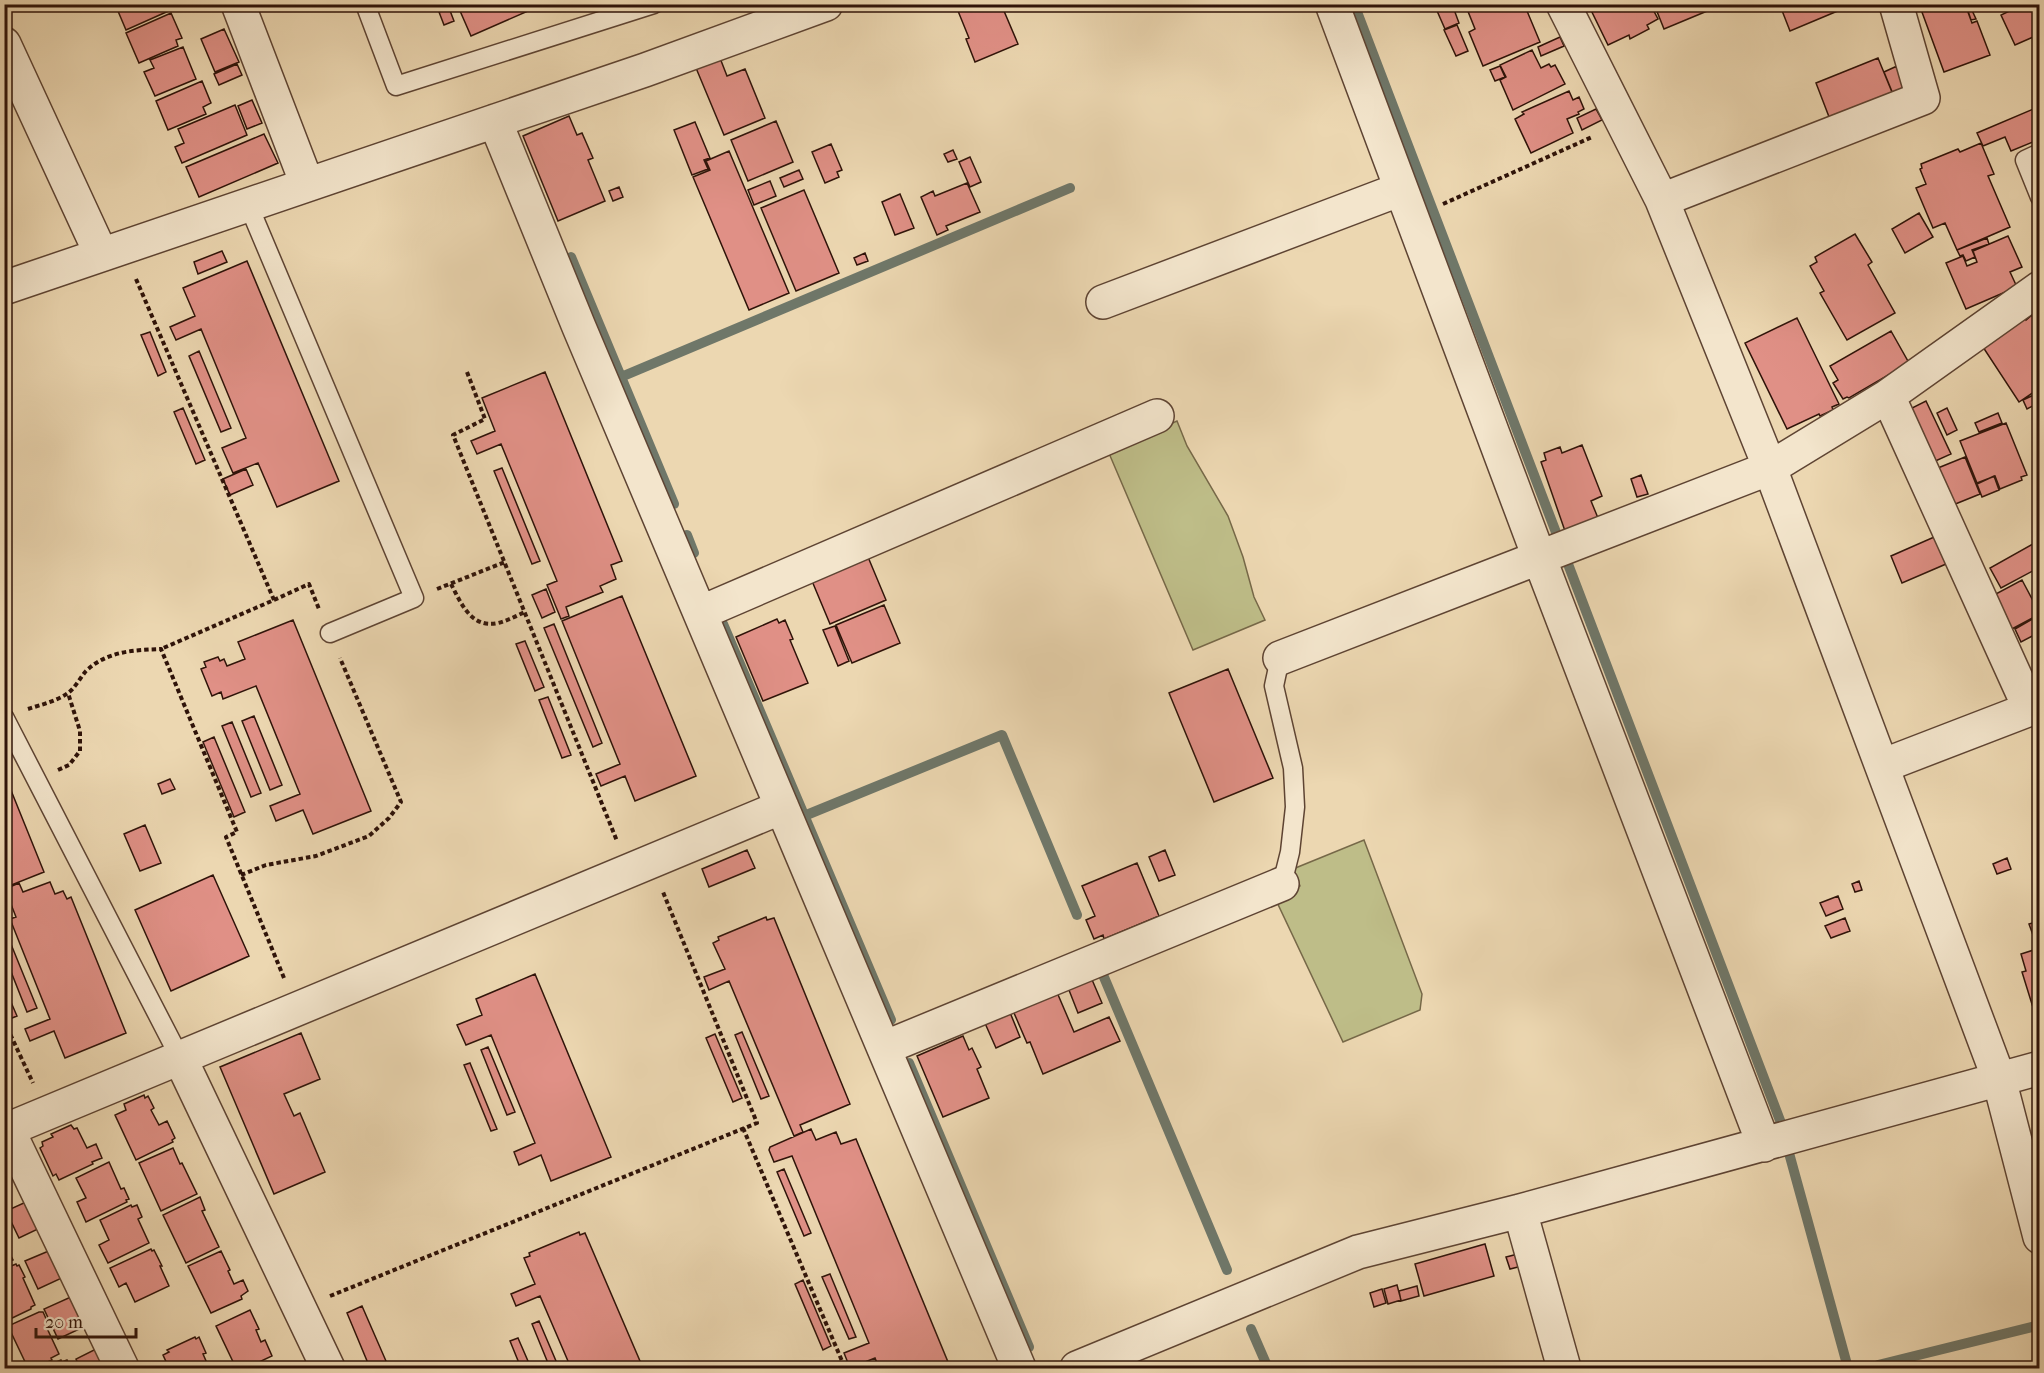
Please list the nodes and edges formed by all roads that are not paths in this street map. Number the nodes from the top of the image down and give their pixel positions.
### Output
1 (238, 4) edge
2 (365, 4) edge
3 (654, 4) edge
4 (826, 4) edge
5 (1332, 4) edge
6 (1563, 4) edge
7 (1896, 4) edge
8 (4, 44) edge
9 (495, 121) junction
10 (2040, 153) edge
11 (307, 184) junction
12 (1401, 189) junction
13 (2040, 197) edge
14 (1662, 200) junction
15 (248, 204) junction
16 (112, 251) junction
17 (4, 288) edge
18 (2040, 288) edge
19 (1103, 302) dead end
20 (1888, 396) junction
21 (1157, 416) dead end
22 (1770, 468) junction
23 (1539, 557) junction
24 (700, 613) junction
25 (330, 633) road end
26 (1280, 658) joint
27 (4, 717) edge
28 (1882, 766) junction
29 (782, 807) junction
30 (1282, 884) joint
31 (885, 1048) junction
32 (180, 1059) junction
33 (2040, 1068) edge
34 (1999, 1079) junction
35 (6, 1131) edge
36 (1764, 1145) junction
37 (1520, 1211) junction
38 (2040, 1237) edge
39 (122, 1368) edge
40 (328, 1368) edge
41 (1019, 1368) edge
42 (1077, 1368) edge
43 (1564, 1368) edge

1 - 11 street
2 - 3 lane
4 - 9 street
5 - 12 street
6 - 14 street
7 - 14 street
8 - 16 street
9 - 11 street
9 - 24 street
10 - 13 lane
11 - 15 street
12 - 19 street
12 - 23 street
14 - 22 street
15 - 16 street
15 - 25 lane
16 - 17 street
18 - 20 street
20 - 22 street
20 - 28 street
21 - 24 street
22 - 23 street
22 - 28 street
23 - 26 street
23 - 36 street
24 - 29 street
26 - 30 lane
27 - 32 lane
28 - 34 street
29 - 31 street
29 - 32 street
30 - 31 street
31 - 41 street
32 - 35 street
32 - 40 street
33 - 34 street
34 - 36 street
34 - 38 street
35 - 39 street
36 - 37 street
37 - 42 street
37 - 43 street

